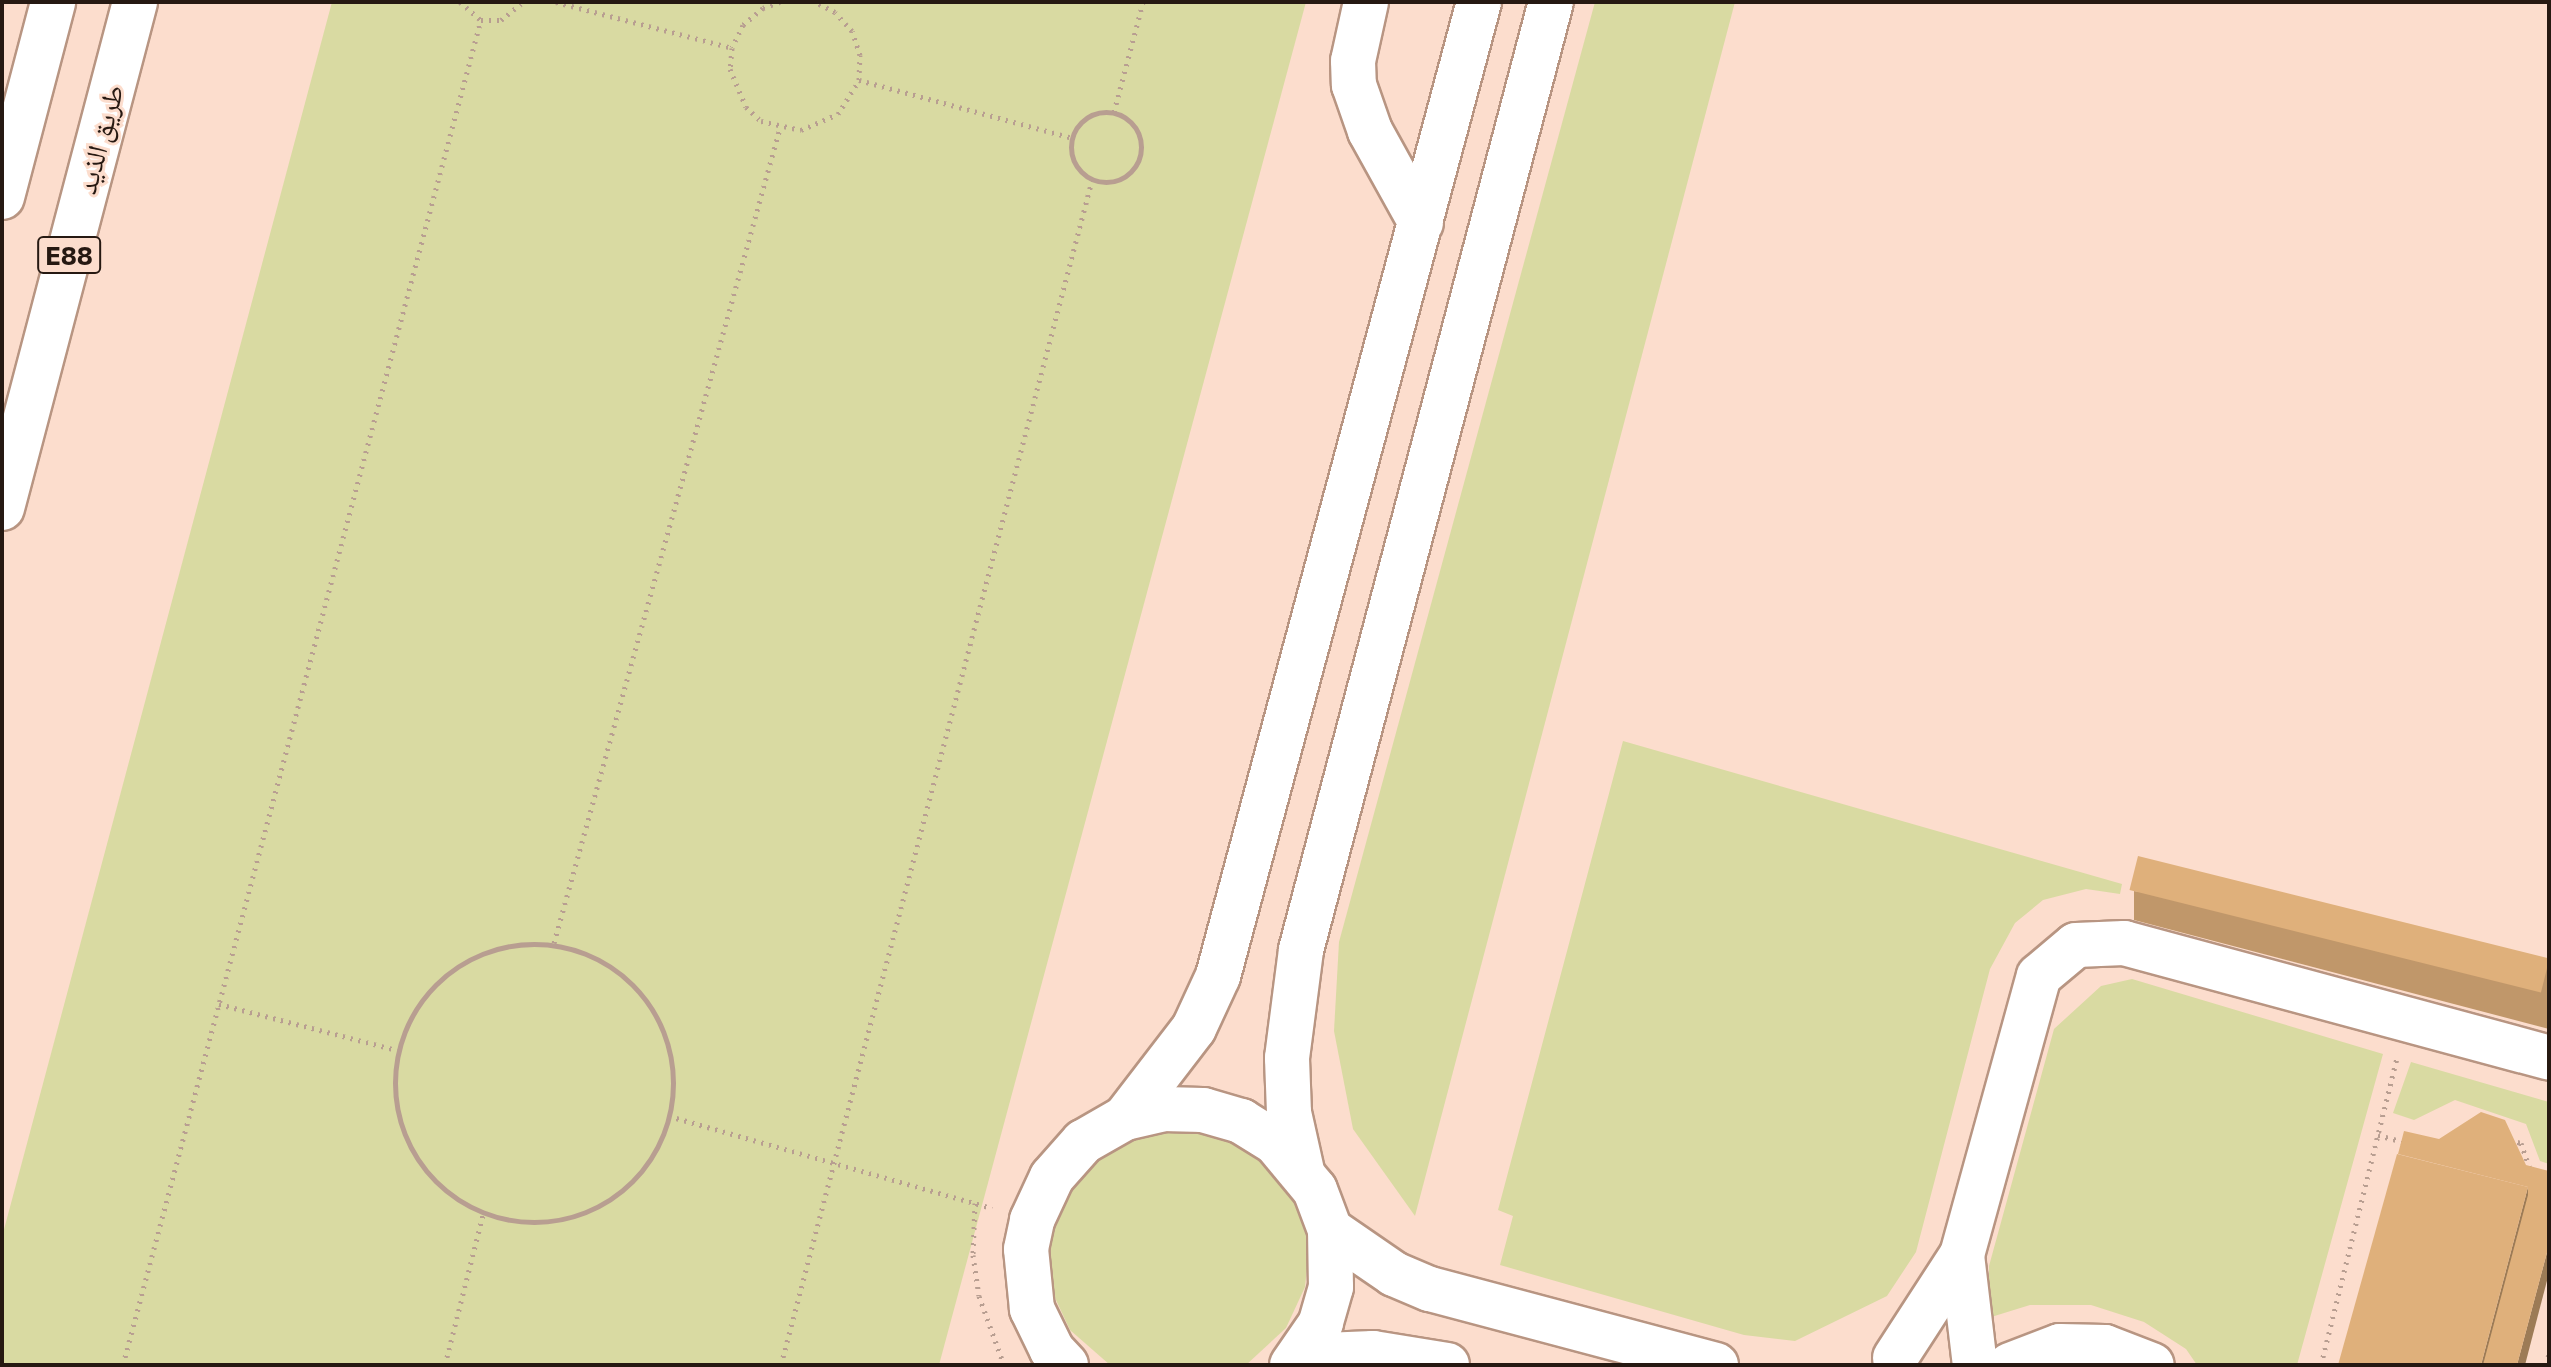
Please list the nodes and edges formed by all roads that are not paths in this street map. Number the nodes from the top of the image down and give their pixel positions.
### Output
1 (53, 2) edge
2 (135, 2) edge
3 (1366, 2) edge
4 (1479, 2) edge
5 (1551, 2) edge
6 (2, 197) edge
7 (1421, 223) junction
8 (2, 508) edge
9 (2549, 1058) edge
10 (1125, 1118) junction
11 (1302, 1171) junction
12 (1330, 1230) junction
13 (1962, 1255) junction
14 (1032, 1309) junction
15 (1296, 1361) edge
16 (1884, 1362) edge
17 (1052, 1365) edge
18 (1066, 1365) edge
19 (1447, 1365) edge
20 (1716, 1365) edge
21 (1947, 1365) edge
22 (1975, 1365) edge
23 (2010, 1365) edge
24 (2152, 1365) edge

1 - 6 main road
2 - 8 main road, طريق الذيد / E88
3 - 7 main road
4 - 7 main road
5 - 11 main road
7 - 10 main road
9 - 13 main road
10 - 11 main road
10 - 14 main road
11 - 12 main road
12 - 15 main road
12 - 20 main road
13 - 16 main road
13 - 22 main road
14 - 17 main road
14 - 18 main road
15 - 19 main road
16 - 21 main road
23 - 24 main road

